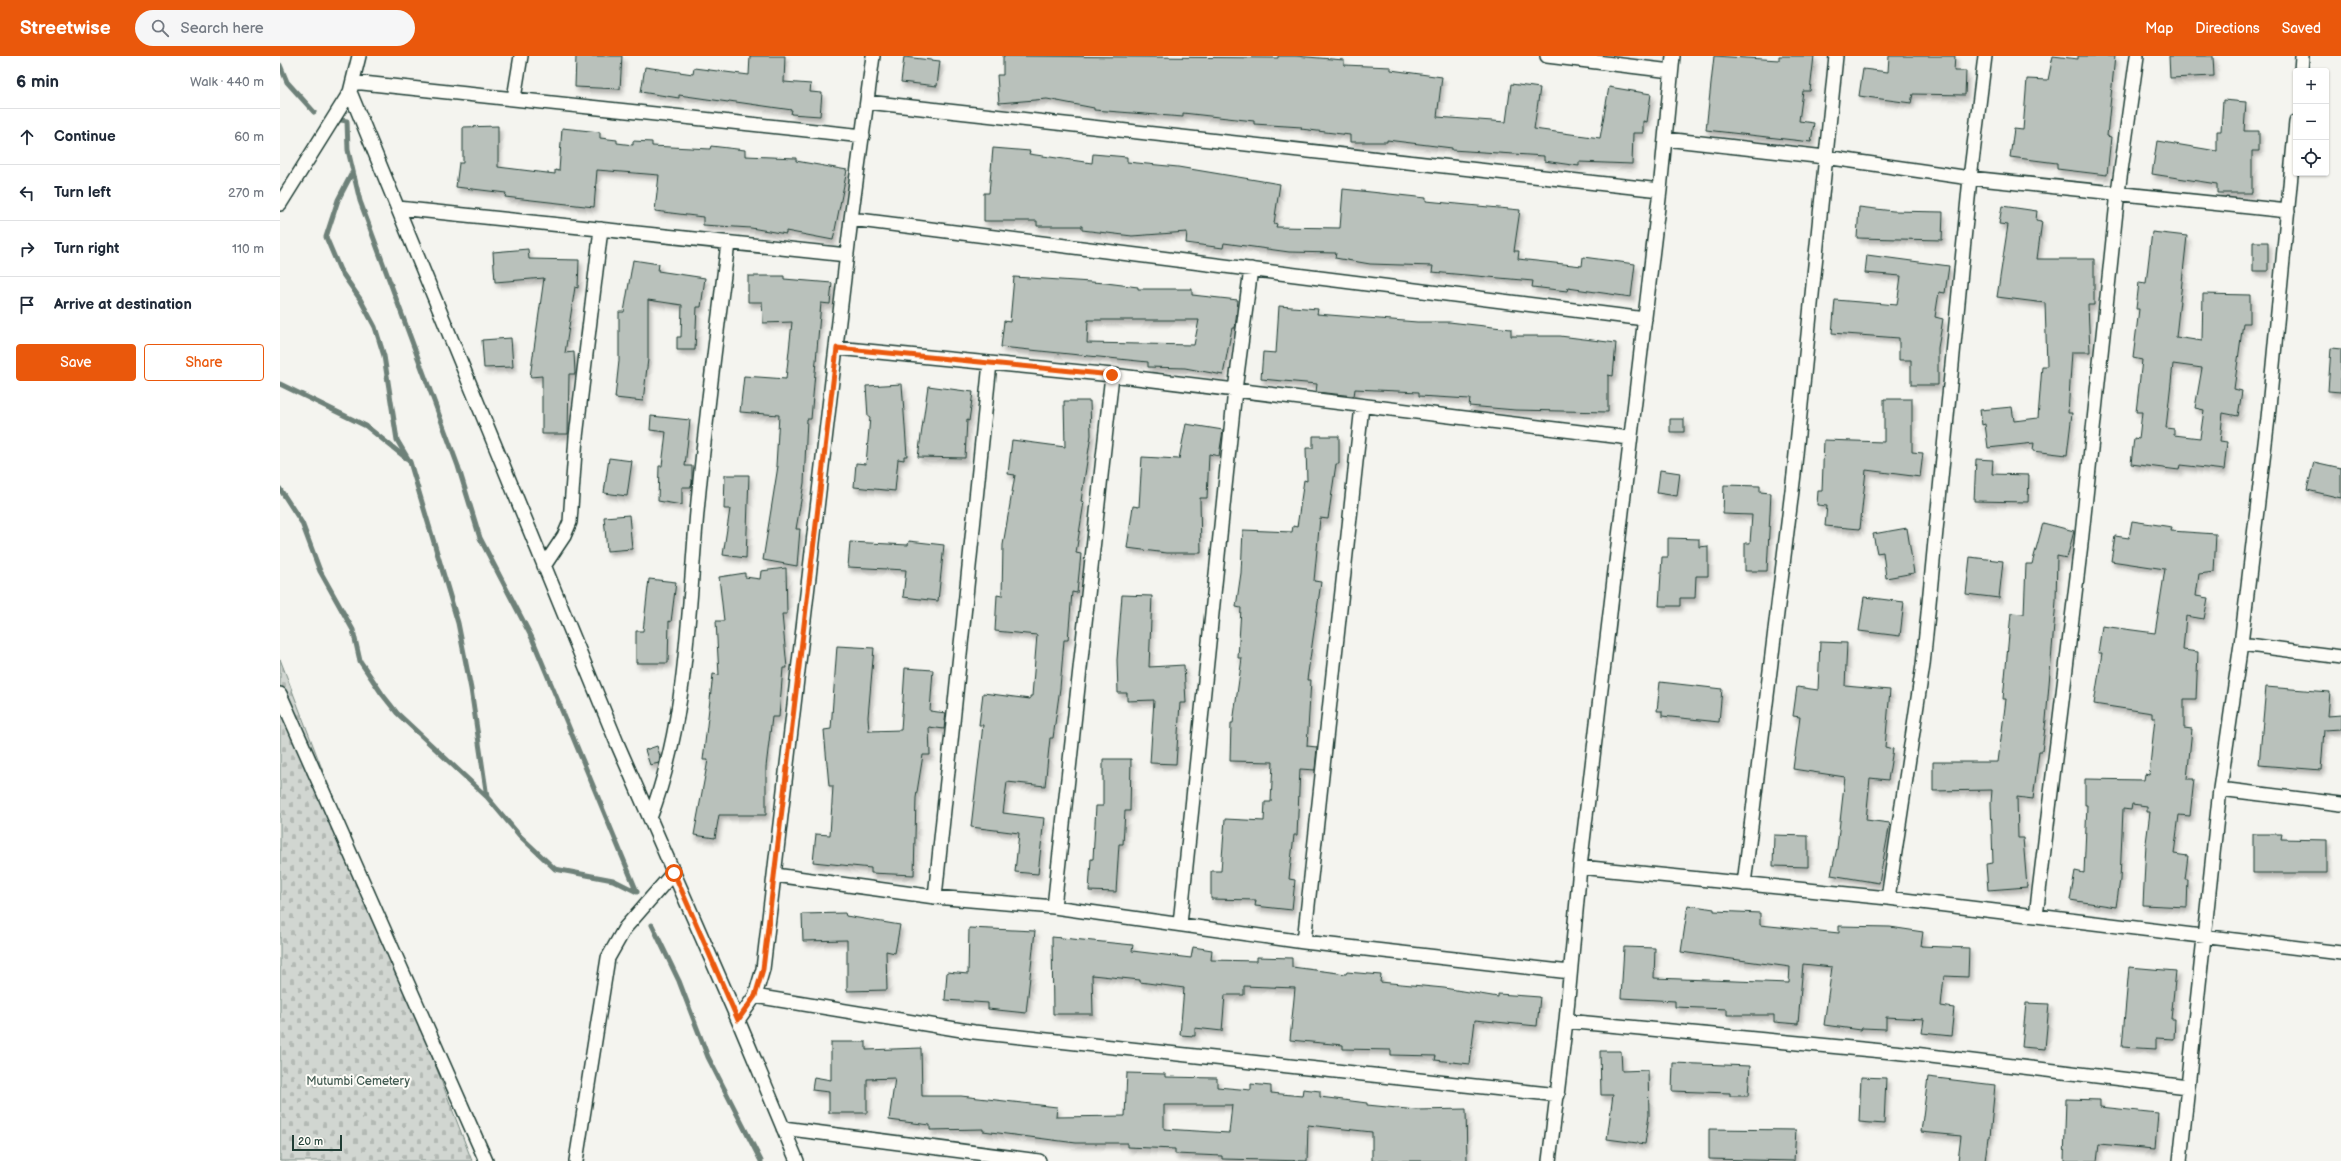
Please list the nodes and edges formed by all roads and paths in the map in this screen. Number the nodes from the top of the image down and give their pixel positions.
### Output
1 (359, 56) edge
2 (515, 56) edge
3 (521, 56) edge
4 (873, 56) edge
5 (1547, 56) edge
6 (1673, 56) edge
7 (1836, 56) edge
8 (1985, 56) edge
9 (2137, 56) edge
10 (2302, 56) edge
11 (2301, 68) edge
12 (1671, 71) junction
13 (352, 87) junction
14 (510, 98) junction
15 (867, 102) junction
16 (863, 136) junction
17 (1665, 139) junction
18 (2294, 140) edge
19 (1825, 157) junction
20 (1970, 178) junction
21 (1660, 190) junction
22 (2118, 192) junction
23 (280, 204) edge
24 (398, 208) junction
25 (2288, 211) junction
26 (851, 220) junction
27 (601, 229) junction
28 (728, 243) junction
29 (847, 255) junction
30 (1251, 269) junction
31 (1645, 319) junction
32 (837, 348) junction
33 (990, 363) junction
34 (1112, 375) junction
35 (1235, 390) junction
36 (1362, 406) junction
37 (1630, 438) junction
38 (544, 566) junction
39 (2241, 644) junction
40 (2341, 658) edge
41 (280, 694) edge
42 (2220, 789) junction
43 (2341, 804) edge
44 (650, 818) junction
45 (1580, 867) junction
46 (674, 873) junction
47 (775, 875) junction
48 (1744, 884) junction
49 (934, 897) junction
50 (1888, 898) junction
51 (1054, 907) junction
52 (2036, 916) junction
53 (1180, 924) junction
54 (2204, 936) junction
55 (1304, 942) junction
56 (2341, 953) edge
57 (1570, 972) junction
58 (755, 996) junction
59 (738, 1020) junction
60 (1566, 1021) junction
61 (2188, 1087) junction
62 (1558, 1095) junction
63 (783, 1128) junction
64 (486, 1161) edge
65 (576, 1161) edge
66 (797, 1161) edge
67 (1039, 1161) edge
68 (1549, 1161) edge
69 (2180, 1161) edge

1 - 13 street
2 - 14 street
3 - 14 street
4 - 15 street
5 - 12 street
6 - 12 street
7 - 19 street
8 - 20 street
9 - 22 street
10 - 11 street
12 - 17 street
13 - 14 street
13 - 23 street
13 - 24 street
14 - 16 street
15 - 16 street
15 - 21 street
16 - 26 street
17 - 19 street
17 - 21 street
18 - 25 street
19 - 20 street
19 - 48 street
20 - 22 street
20 - 50 street
21 - 31 street
22 - 25 street
22 - 52 street
24 - 27 street
24 - 38 street
25 - 39 street
26 - 29 street
26 - 30 street
27 - 28 street
27 - 38 street
28 - 29 street
28 - 44 street
29 - 32 street
30 - 31 street
30 - 35 street
31 - 37 street
32 - 33 street
32 - 47 street
33 - 34 street
33 - 49 street
34 - 35 street
34 - 51 street
35 - 36 street
35 - 53 street
36 - 37 street
36 - 55 street
37 - 45 street
38 - 44 street
39 - 40 street
39 - 42 street
41 - 64 street
42 - 43 street
42 - 54 street
44 - 46 street
45 - 48 street
45 - 57 street
46 - 59 street
46 - 65 street
47 - 49 street
47 - 58 street
48 - 50 street
49 - 51 street
50 - 52 street
51 - 53 street
52 - 54 street
53 - 55 street
54 - 56 street
54 - 61 street
55 - 57 street
57 - 60 street
58 - 59 street
58 - 62 street
59 - 63 street
60 - 61 street
60 - 62 street
61 - 69 street
62 - 68 street
63 - 66 street
63 - 67 street

